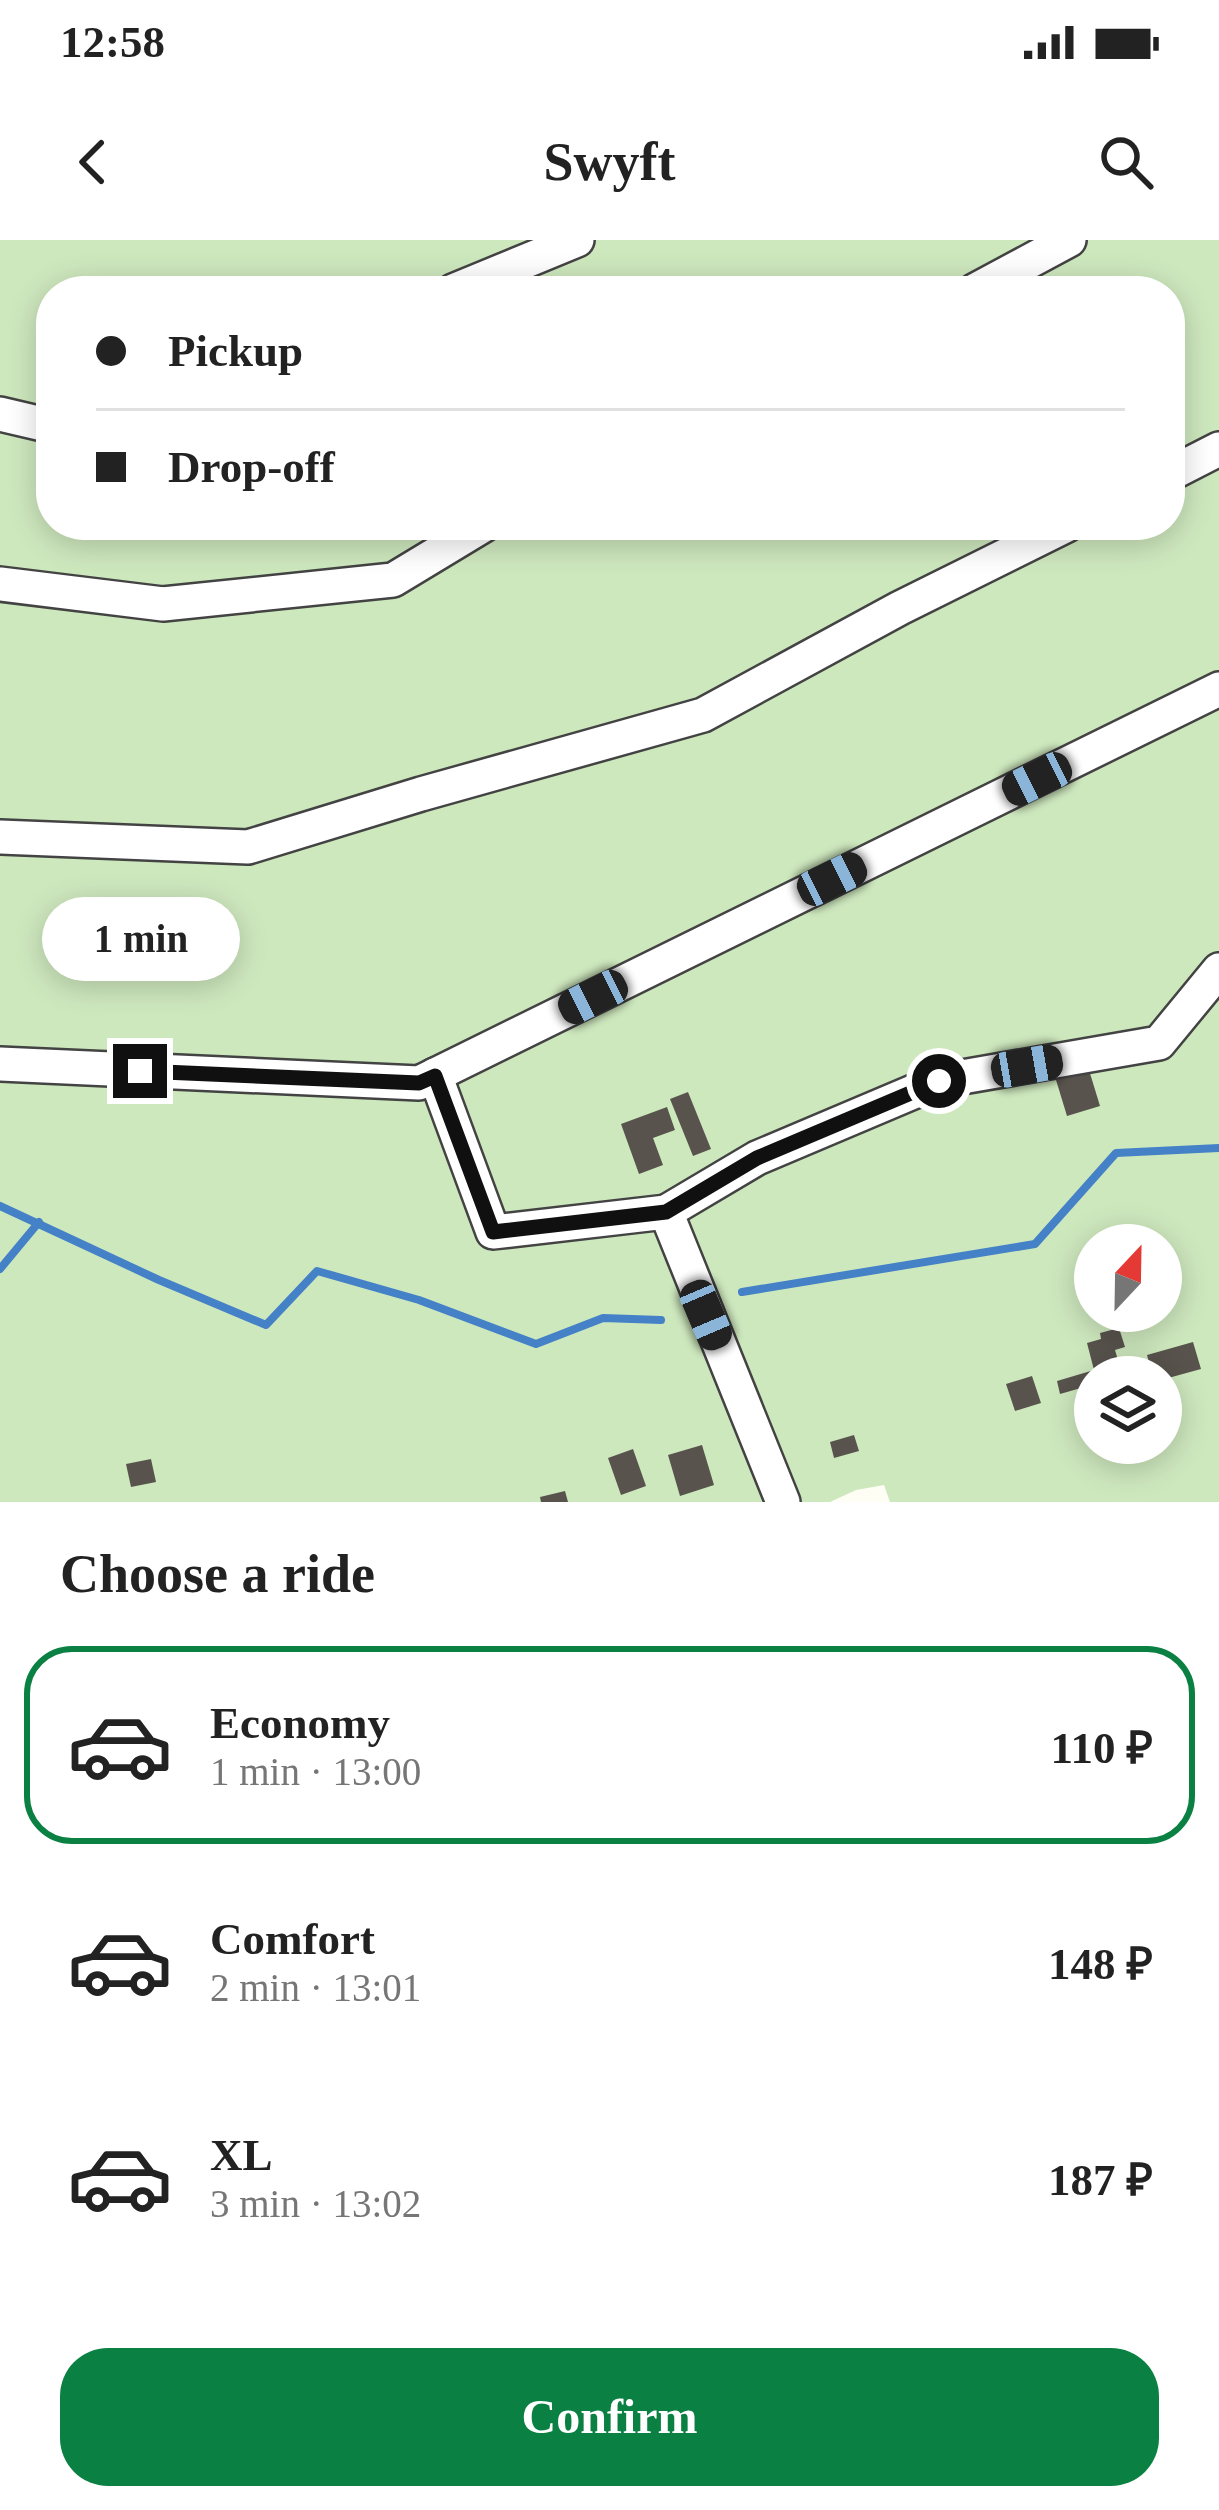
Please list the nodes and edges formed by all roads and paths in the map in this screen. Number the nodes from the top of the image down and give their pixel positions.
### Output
1 (577, 240) edge
2 (1069, 240) edge
3 (489, 276) edge
4 (1002, 276) edge
5 (0, 414) edge
6 (36, 422) edge
7 (1219, 449) edge
8 (1185, 466) edge
9 (459, 540) edge
10 (1037, 540) edge
11 (0, 584) edge
12 (1219, 689) edge
13 (0, 837) edge
14 (1219, 970) edge
15 (0, 1064) edge
16 (435, 1076) junction
17 (666, 1212) junction
18 (783, 1502) edge

1 - 3 lane
2 - 4 lane
5 - 6 lane
7 - 8 lane
9 - 11 lane
10 - 13 lane
12 - 16 lane
14 - 17 lane
15 - 16 lane
16 - 17 lane
17 - 18 lane

